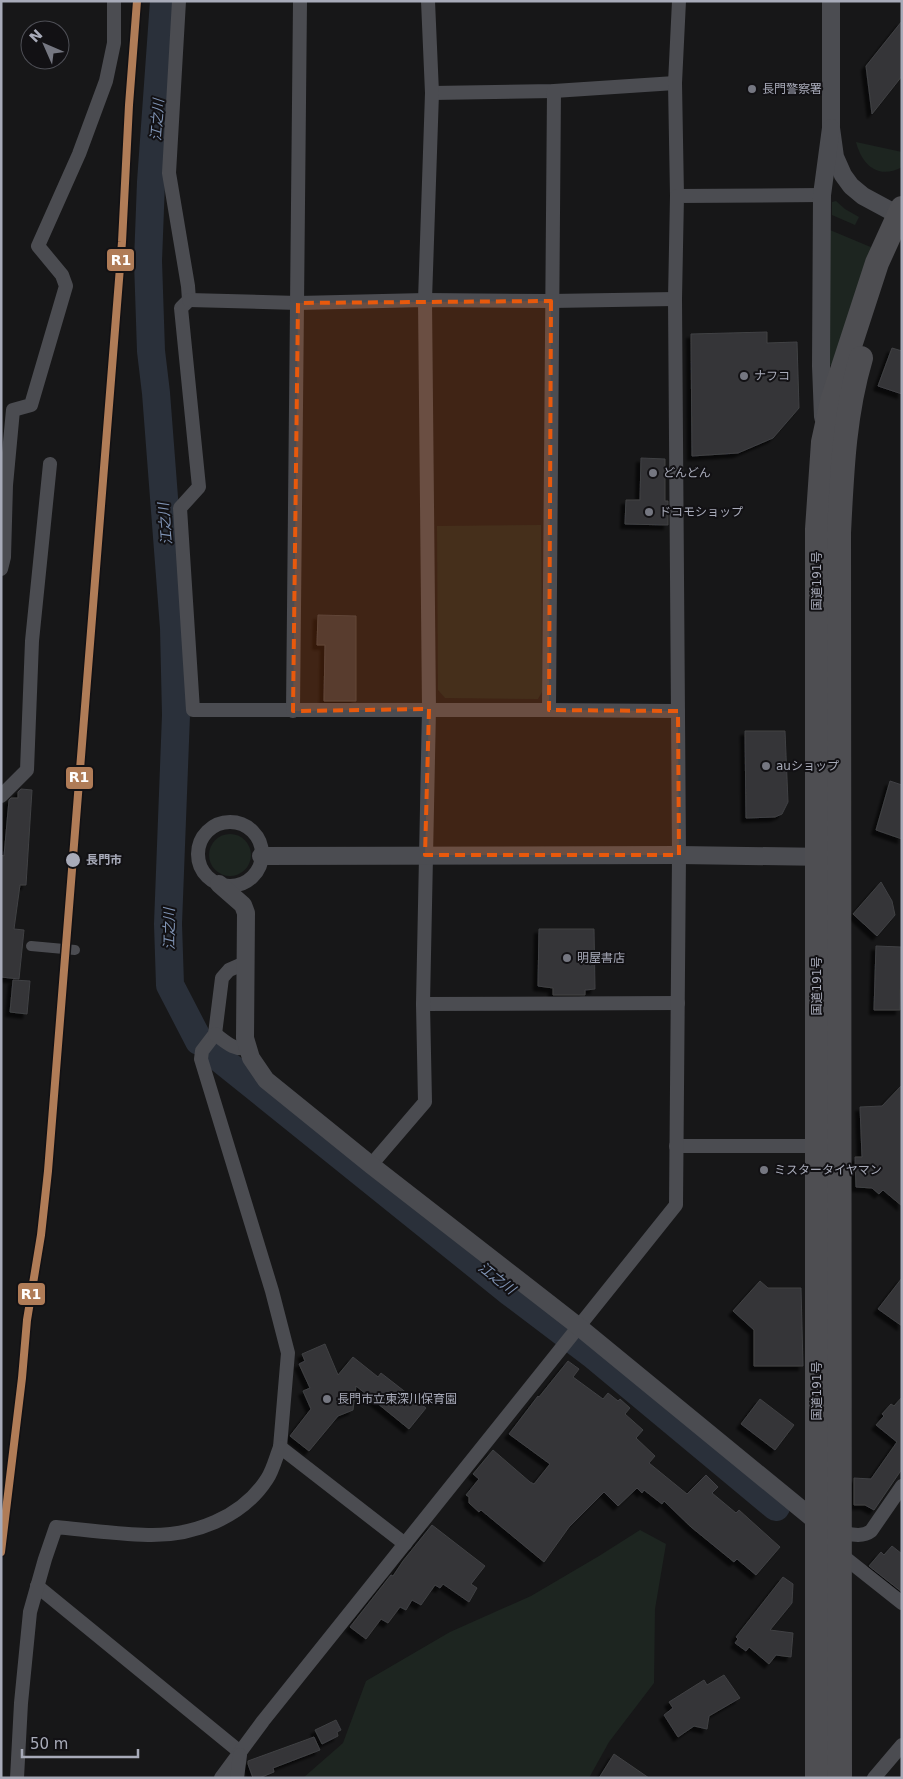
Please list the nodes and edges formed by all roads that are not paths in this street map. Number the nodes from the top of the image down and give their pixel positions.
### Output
1 (114, 1) edge
2 (179, 1) edge
3 (300, 1) edge
4 (428, 1) edge
5 (679, 1) edge
6 (831, 1) edge
7 (675, 82) junction
8 (554, 91) junction
9 (432, 93) junction
10 (831, 128) junction
11 (822, 195) junction
12 (677, 196) junction
13 (900, 213) edge
14 (902, 247) edge
15 (189, 300) junction
16 (425, 300) junction
17 (675, 300) junction
18 (551, 301) junction
19 (298, 303) junction
20 (823, 442) junction
21 (50, 464) dead end
22 (1, 569) edge
23 (429, 709) junction
24 (549, 710) junction
25 (293, 711) junction
26 (678, 711) junction
27 (1, 796) edge
28 (679, 855) junction
29 (261, 856) junction
30 (426, 856) junction
31 (829, 857) junction
32 (220, 884) junction
33 (31, 946) dead end
34 (75, 950) dead end
35 (245, 963) junction
36 (678, 1002) junction
37 (423, 1004) junction
38 (216, 1034) junction
39 (247, 1048) junction
40 (676, 1146) junction
41 (817, 1146) junction
42 (371, 1165) junction
43 (578, 1326) junction
44 (280, 1447) junction
45 (902, 1486) edge
46 (817, 1522) junction
47 (839, 1542) junction
48 (405, 1544) junction
49 (37, 1586) junction
50 (902, 1603) edge
51 (902, 1744) edge
52 (240, 1752) junction
53 (17, 1778) edge
54 (221, 1778) edge
55 (236, 1778) edge
56 (817, 1778) edge
57 (840, 1778) edge
58 (874, 1778) edge

1 - 22 street
2 - 15 street
3 - 19 street
4 - 9 street
5 - 7 street
6 - 10 street
7 - 8 street
7 - 12 street
8 - 9 street
8 - 18 street
9 - 16 street
10 - 11 street
10 - 13 street
11 - 12 street
11 - 20 street
12 - 17 street
13 - 20 highway, 国道191号
14 - 31 highway, 国道191号
15 - 19 street
15 - 25 street
16 - 18 street
16 - 19 street
16 - 23 street
17 - 18 street
17 - 26 street
18 - 24 street
19 - 25 street
20 - 31 highway, 国道191号
21 - 27 street
23 - 24 street
23 - 25 street
23 - 30 street
24 - 26 street
26 - 28 street
28 - 30 street
28 - 31 street
28 - 36 street
29 - 30 street
29 - 32 street
29 - 32 street
30 - 37 street
31 - 41 highway, 国道191号
31 - 47 highway, 国道191号
32 - 35 street
33 - 34 street
35 - 38 street
35 - 39 street
36 - 37 street
36 - 40 street
37 - 42 street
38 - 39 street
38 - 44 street
39 - 42 street
40 - 41 street
40 - 43 street
41 - 46 highway, 国道191号
42 - 43 street
43 - 46 street
43 - 48 street
44 - 48 street
44 - 49 street
45 - 47 street
46 - 47 street
46 - 56 highway, 国道191号
47 - 50 street
47 - 57 highway, 国道191号
48 - 52 street
49 - 52 street
49 - 53 street
51 - 58 street
52 - 54 street
52 - 55 street

